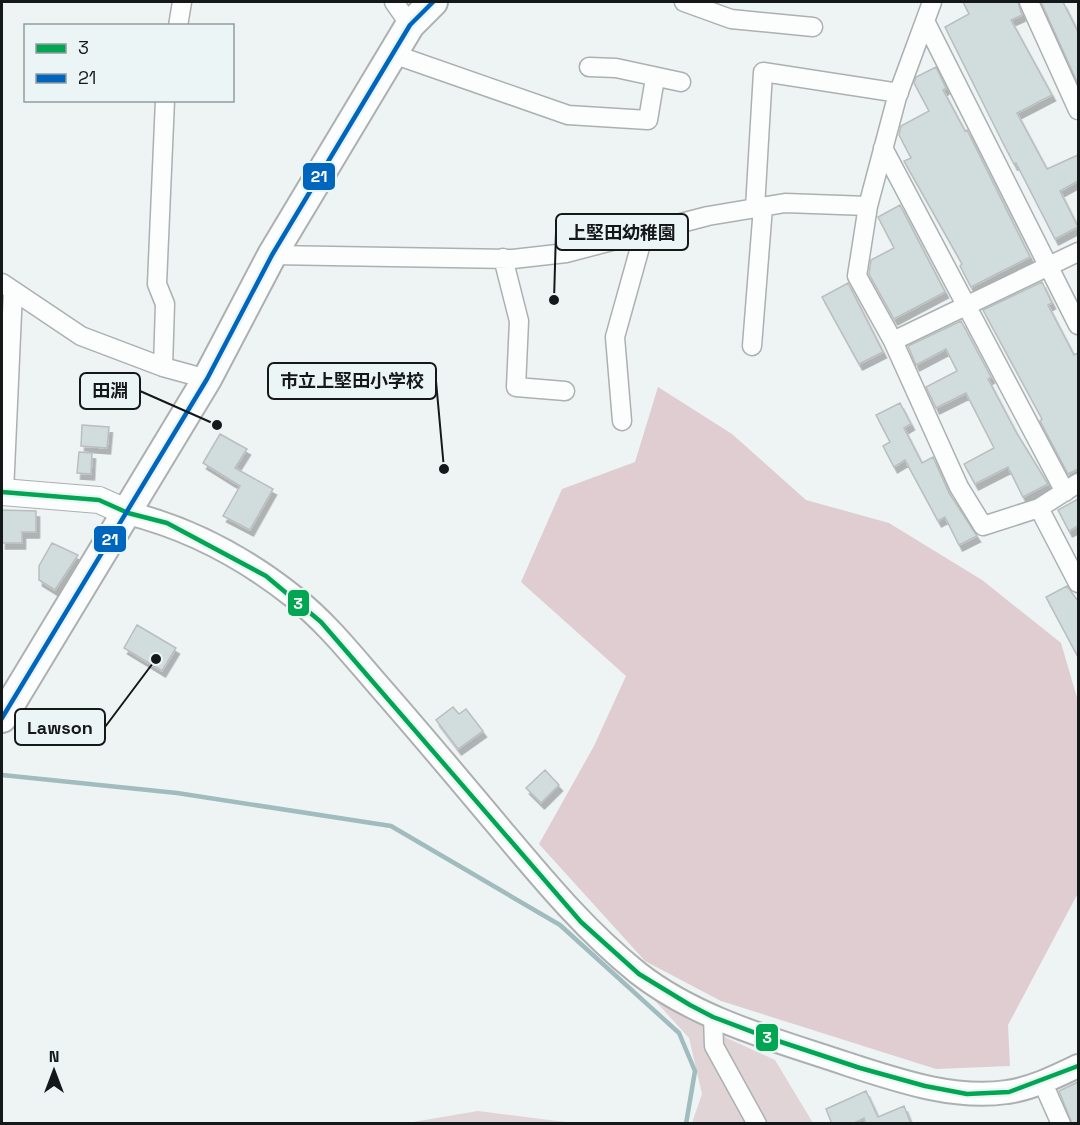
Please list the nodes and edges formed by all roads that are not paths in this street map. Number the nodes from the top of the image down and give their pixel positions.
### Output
1 (182, 2) edge
2 (394, 2) edge
3 (434, 2) edge
4 (684, 2) edge
5 (932, 2) edge
6 (1029, 2) edge
7 (415, 13) edge
8 (925, 21) junction
9 (178, 24) edge
10 (813, 27) dead end
11 (393, 54) junction
12 (588, 67) dead end
13 (655, 78) junction
14 (681, 82) dead end
15 (899, 93) junction
16 (165, 102) edge
17 (1078, 110) edge
18 (883, 148) junction
19 (868, 206) junction
20 (759, 207) junction
21 (645, 232) junction
22 (1078, 252) edge
23 (272, 255) junction
24 (503, 258) junction
25 (1047, 267) junction
26 (7, 287) edge
27 (966, 306) junction
28 (1078, 325) edge
29 (893, 341) junction
30 (752, 346) dead end
31 (163, 367) junction
32 (207, 379) junction
33 (565, 391) dead end
34 (622, 421) dead end
35 (1072, 487) edge
36 (3, 492) edge
37 (1039, 508) junction
38 (128, 513) junction
39 (1078, 583) edge
40 (2, 718) edge
41 (714, 1017) junction
42 (1078, 1066) edge
43 (1042, 1081) junction
44 (757, 1124) edge
45 (1061, 1124) edge

1 - 9 street
2 - 7 street
3 - 7 main road
4 - 10 street
5 - 8 street
6 - 17 street
7 - 11 main road
8 - 15 street
8 - 25 street
11 - 13 street
11 - 23 main road
12 - 13 street
13 - 14 street
15 - 18 street
15 - 20 street
16 - 31 street
18 - 19 street
18 - 27 street
19 - 20 street
19 - 29 street
20 - 21 street
20 - 30 street
21 - 24 street
21 - 34 street
22 - 25 street
23 - 24 street
23 - 32 main road
24 - 33 street
25 - 27 street
25 - 28 street
26 - 31 street
26 - 36 street
27 - 29 street
27 - 35 street
29 - 37 street
31 - 32 street
32 - 38 main road
35 - 37 street
36 - 38 main road
37 - 39 street
38 - 40 main road
38 - 41 street
41 - 43 street
41 - 44 street
42 - 43 street
43 - 45 street

